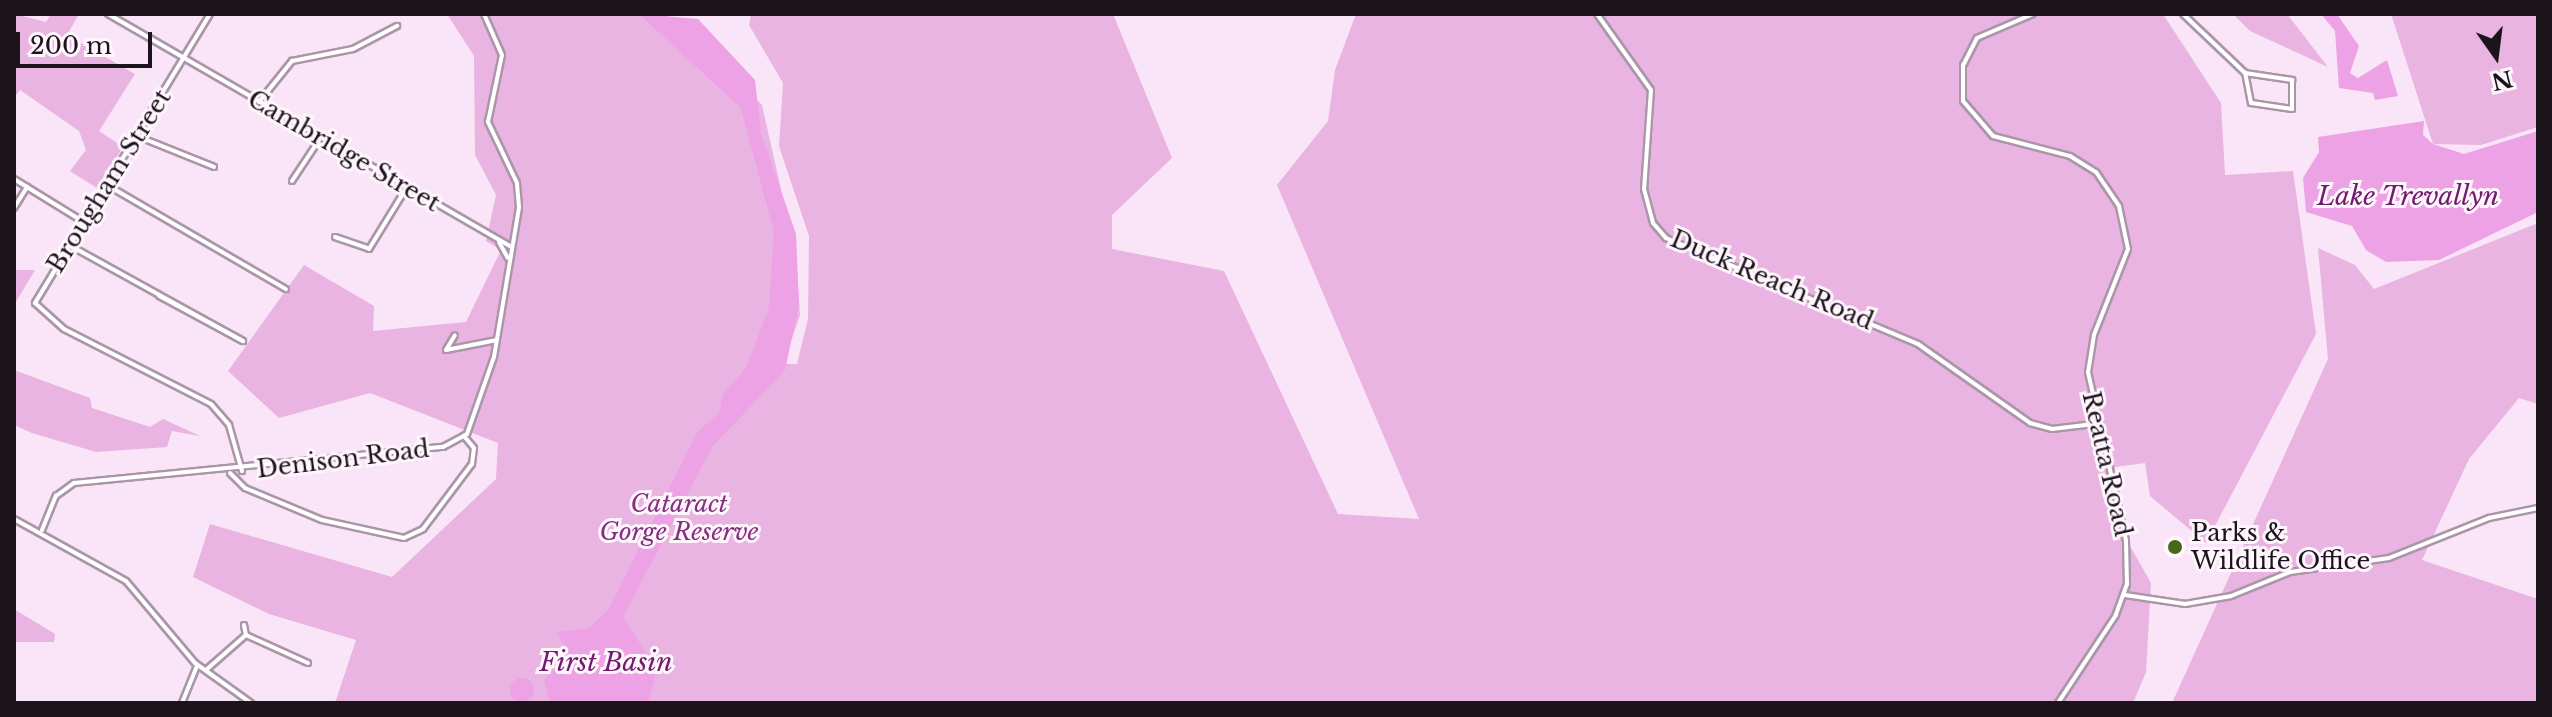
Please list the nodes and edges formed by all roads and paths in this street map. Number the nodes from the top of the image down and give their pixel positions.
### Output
1 (108, 14) edge
2 (209, 14) edge
3 (484, 14) edge
4 (1597, 14) edge
5 (2033, 14) edge
6 (2183, 14) edge
7 (397, 26) dead end
8 (184, 59) junction
9 (2245, 73) junction
10 (259, 102) junction
11 (137, 136) junction
12 (321, 137) junction
13 (214, 167) dead end
14 (14, 179) edge
15 (292, 181) dead end
16 (107, 185) junction
17 (27, 187) junction
18 (407, 187) junction
19 (14, 208) edge
20 (84, 222) junction
21 (335, 237) dead end
22 (497, 240) junction
23 (69, 245) junction
24 (510, 246) junction
25 (509, 261) junction
26 (286, 289) dead end
27 (159, 296) junction
28 (455, 335) dead end
29 (497, 340) junction
30 (2095, 424) junction
31 (464, 436) junction
32 (242, 471) junction
33 (230, 473) junction
34 (2538, 508) edge
35 (14, 519) edge
36 (42, 530) junction
37 (2124, 595) junction
38 (244, 625) dead end
39 (246, 635) junction
40 (308, 663) dead end
41 (197, 666) junction
42 (206, 670) junction
43 (182, 703) edge
44 (251, 703) edge
45 (2058, 703) edge

1 - 8 street, Cambridge Street
2 - 8 street, Brougham Street
3 - 24 street
4 - 30 street, Duck Reach Road
5 - 30 street, Reatta Road
6 - 9 street
7 - 10 street
8 - 10 street, Cambridge Street
8 - 11 street, Brougham Street
9 - 9 street
10 - 12 street, Cambridge Street
11 - 13 street
11 - 16 street, Brougham Street
12 - 15 street
12 - 18 street, Cambridge Street
14 - 17 street
16 - 20 street, Brougham Street
16 - 26 street
17 - 19 street
17 - 20 street
18 - 21 street
18 - 22 street, Cambridge Street
20 - 23 street, Brougham Street
22 - 24 street, Cambridge Street
22 - 25 street, Cambridge Street
23 - 27 street
23 - 32 street, Brougham Street
24 - 25 street
25 - 29 street
27 - 27 street
28 - 29 street
29 - 31 street
30 - 37 street, Reatta Road
31 - 32 street, Denison Road
31 - 33 street
32 - 33 street, Denison Road
33 - 36 street, Denison Road
34 - 37 street
35 - 36 street
36 - 41 street
37 - 45 street, Reatta Road
38 - 39 street
39 - 40 street
39 - 42 street
41 - 42 street
41 - 43 street
42 - 44 street

